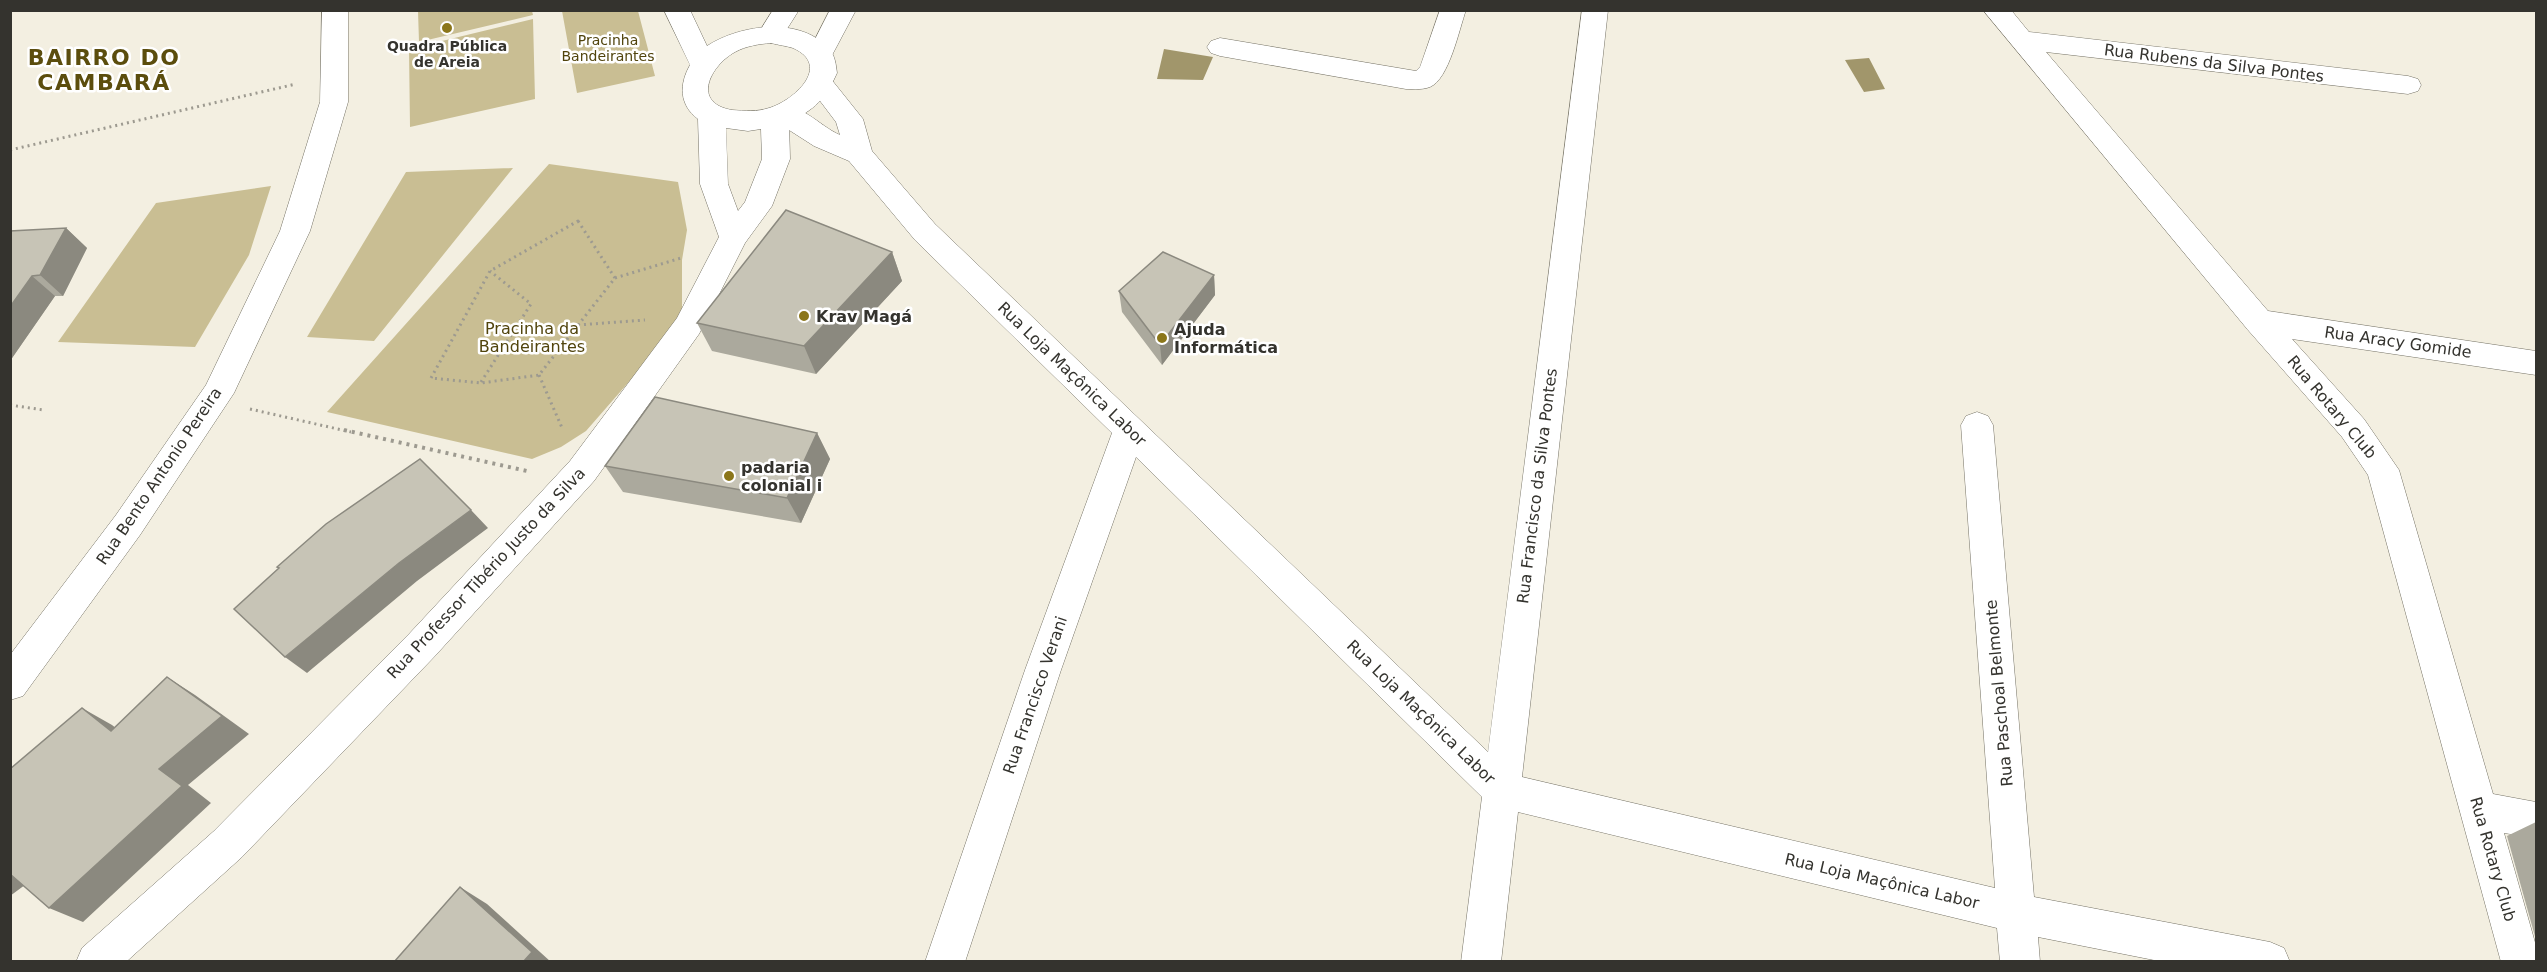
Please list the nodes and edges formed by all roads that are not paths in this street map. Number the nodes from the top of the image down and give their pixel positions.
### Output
1 (335, 10) edge
2 (677, 10) edge
3 (786, 10) edge
4 (843, 10) edge
5 (1453, 10) edge
6 (1595, 10) edge
7 (1996, 10) edge
8 (760, 27) edge
9 (2020, 40) junction
10 (1220, 47) dead end
11 (820, 55) junction
12 (703, 64) junction
13 (821, 85) junction
14 (2408, 85) dead end
15 (712, 114) junction
16 (780, 116) junction
17 (859, 154) junction
18 (732, 240) junction
19 (2259, 322) junction
20 (2536, 363) edge
21 (1977, 425) dead end
22 (1129, 430) junction
23 (10, 684) edge
24 (1501, 790) junction
25 (2479, 810) junction
26 (2536, 820) edge
27 (2016, 913) junction
28 (96, 962) edge
29 (945, 962) edge
30 (1481, 962) edge
31 (2020, 962) edge
32 (2270, 962) edge
33 (2521, 962) edge

1 - 23 street, Rua Bento Antonio Pereira
2 - 12 street
3 - 8 street
4 - 11 street
5 - 10 street
6 - 24 street, Rua Francisco da Silva Pontes
7 - 9 street, Rua Rotary Club
8 - 11 street
8 - 12 street
9 - 14 street, Rua Rubens da Silva Pontes
9 - 19 street, Rua Rotary Club
11 - 13 street
12 - 15 street
13 - 16 street
13 - 17 street, Rua Loja Maçônica Labor
15 - 16 street
15 - 18 street
16 - 17 street, Rua Loja Maçônica Labor
16 - 18 street, Rua Professor Tibério Justo da Silva
17 - 22 street, Rua Loja Maçônica Labor
18 - 28 street, Rua Professor Tibério Justo da Silva
19 - 20 street, Rua Aracy Gomide
19 - 25 street, Rua Rotary Club
21 - 27 street, Rua Paschoal Belmonte
22 - 24 street, Rua Loja Maçônica Labor
22 - 29 street, Rua Francisco Verani
24 - 27 street, Rua Loja Maçônica Labor
24 - 30 street, Rua Francisco da Silva Pontes
25 - 26 street
25 - 33 street, Rua Rotary Club
27 - 31 street, Rua Paschoal Belmonte
27 - 32 street, Rua Loja Maçônica Labor

